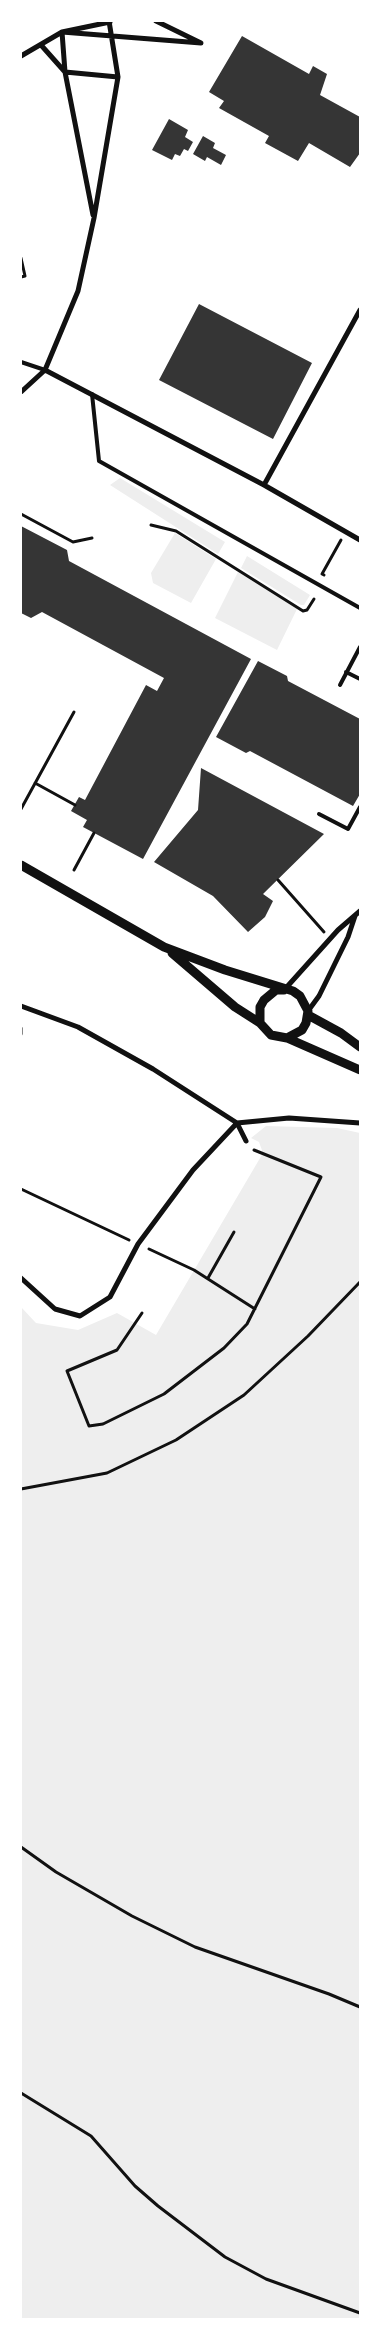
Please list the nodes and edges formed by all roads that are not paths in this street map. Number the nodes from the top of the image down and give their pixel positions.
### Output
1 (156, 21) edge
2 (110, 22) edge
3 (62, 32) junction
4 (40, 45) junction
5 (21, 56) edge
6 (65, 72) junction
7 (118, 77) junction
8 (94, 218) junction
9 (360, 310) edge
10 (21, 362) edge
11 (45, 370) junction
12 (21, 392) edge
13 (92, 394) junction
14 (264, 485) junction
15 (360, 540) edge
16 (360, 608) edge
17 (360, 647) edge
18 (346, 672) junction
19 (360, 680) edge
20 (340, 685) dead end
21 (360, 807) edge
22 (320, 814) dead end
23 (21, 865) edge
24 (360, 911) edge
25 (356, 916) junction
26 (164, 947) junction
27 (284, 990) junction
28 (21, 1006) edge
29 (308, 1013) junction
30 (260, 1022) junction
31 (287, 1038) junction
32 (360, 1048) edge
33 (360, 1070) edge
34 (237, 1123) junction
35 (360, 1123) edge
36 (246, 1141) dead end
37 (21, 1278) edge

1 - 3 street
2 - 3 street
2 - 7 street
3 - 4 street
3 - 6 street
4 - 5 street
4 - 6 street
6 - 7 street
6 - 8 street
7 - 8 street
8 - 11 street
9 - 14 street
10 - 11 lane
11 - 12 street
11 - 13 street
13 - 14 street
13 - 16 lane
14 - 15 street
17 - 18 lane
18 - 19 lane
18 - 20 lane
21 - 22 lane
23 - 26 street
24 - 25 street
25 - 27 street
25 - 29 street
26 - 27 street
26 - 30 street
27 - 29 street
27 - 30 street
28 - 34 street
29 - 31 street
29 - 32 street
30 - 31 street
31 - 33 street
34 - 35 street
34 - 36 street
34 - 37 street

